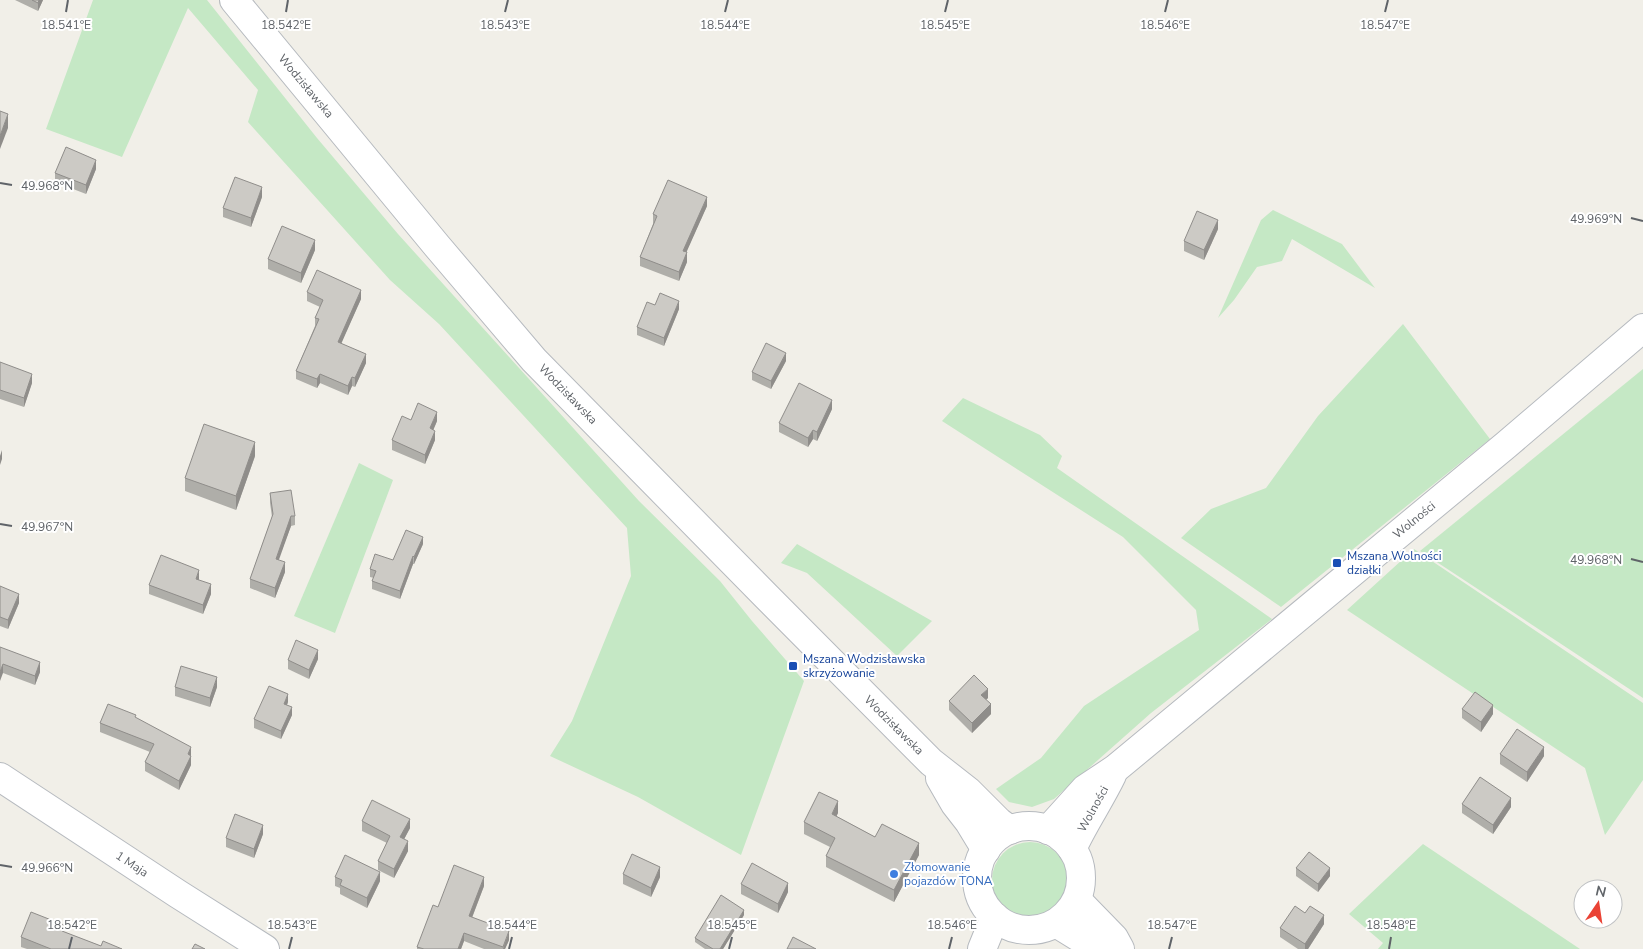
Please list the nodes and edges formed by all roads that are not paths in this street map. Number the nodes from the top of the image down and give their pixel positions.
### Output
1 (234, 0) edge
2 (1643, 328) edge
3 (930, 762) junction
4 (1114, 769) junction
5 (0, 777) edge
6 (1010, 830) junction
7 (1048, 830) junction
8 (1072, 849) junction
9 (986, 850) junction
10 (1077, 900) junction
11 (995, 916) junction
12 (1056, 922) junction
13 (1014, 939) edge
14 (265, 949) edge
15 (982, 949) edge
16 (1098, 949) edge
17 (1120, 949) edge

1 - 3 main road, Wodzisławska
2 - 4 main road, Wolności
3 - 6 main road, Wodzisławska
3 - 9 main road, Wodzisławska
4 - 7 main road, Wolności
4 - 8 main road, Wolności
5 - 14 main road, 1 Maja
6 - 7 main road
6 - 9 main road
7 - 8 main road
8 - 10 main road
9 - 11 main road
10 - 12 main road
10 - 17 main road
11 - 13 main road
11 - 15 main road
12 - 13 main road
12 - 16 main road

